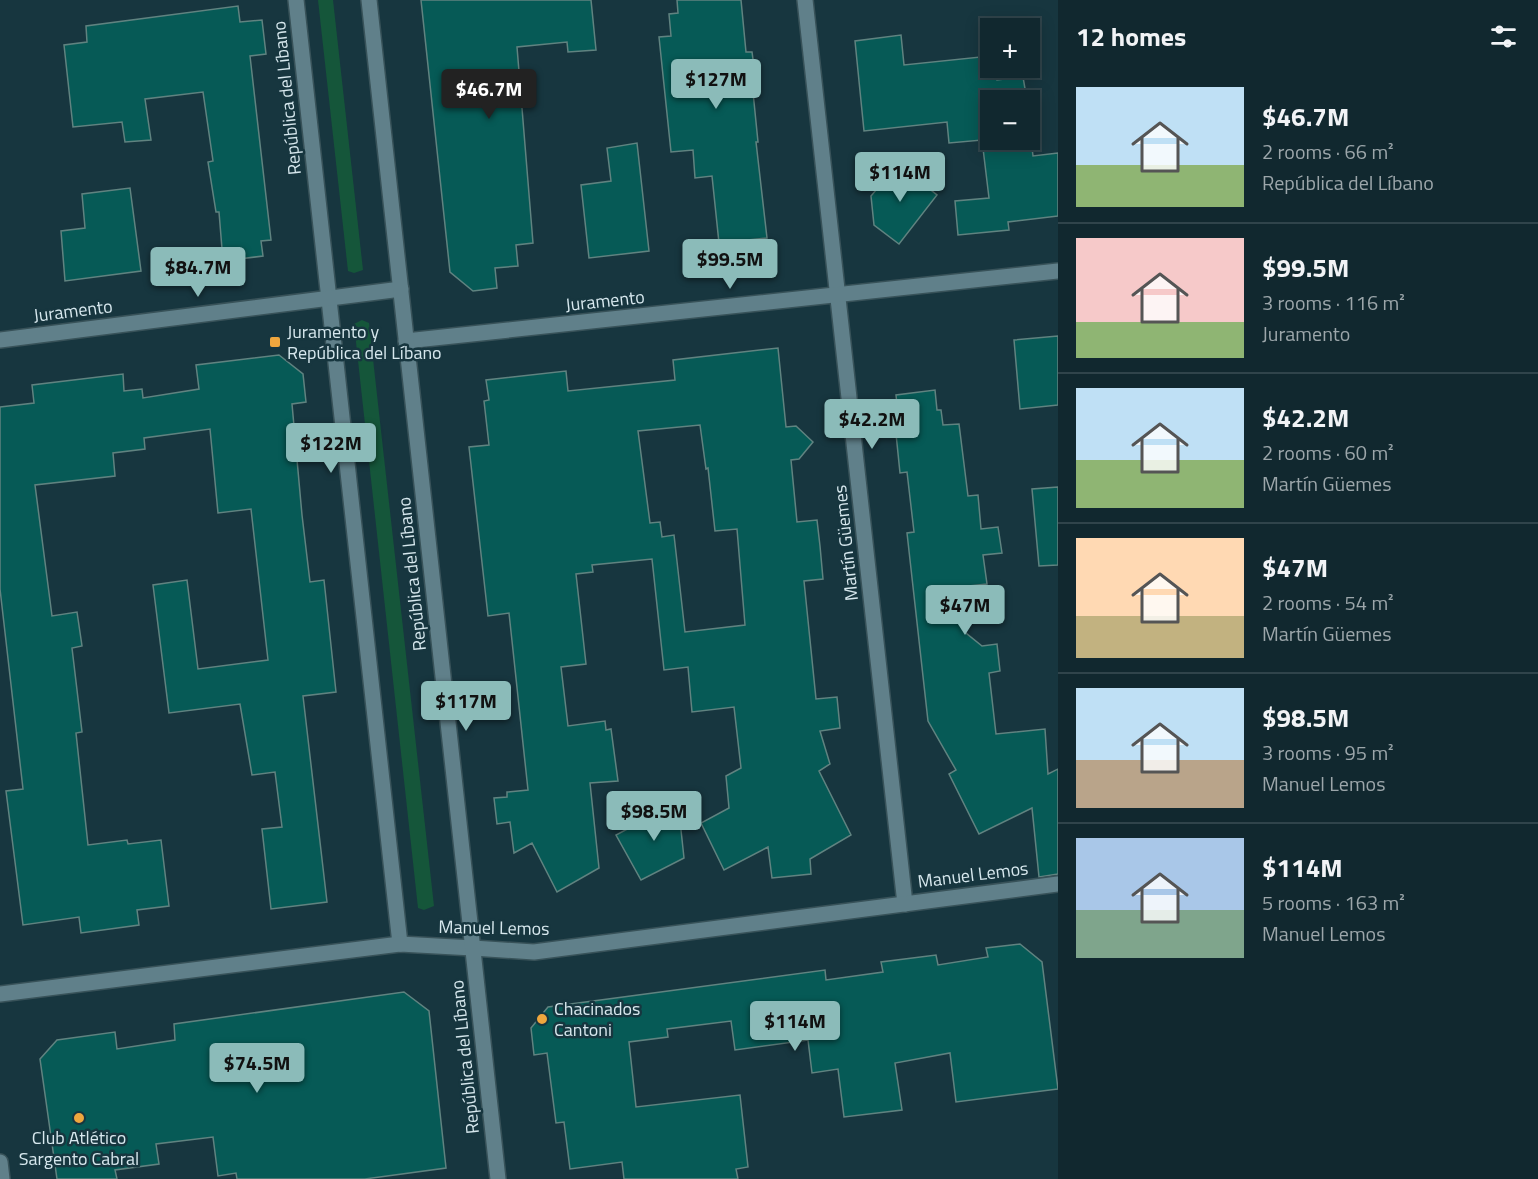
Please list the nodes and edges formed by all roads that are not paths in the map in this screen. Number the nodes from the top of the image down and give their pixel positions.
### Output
1 (296, 0) edge
2 (369, 0) edge
3 (806, 0) edge
4 (1058, 272) edge
5 (401, 289) junction
6 (838, 295) junction
7 (328, 298) junction
8 (0, 340) edge
9 (406, 341) junction
10 (1058, 884) edge
11 (905, 904) junction
12 (400, 944) junction
13 (473, 948) junction
14 (0, 994) edge
15 (0, 1162) edge
16 (2, 1179) edge
17 (498, 1179) edge

1 - 7 street, República del Líbano
2 - 5 street, República del Líbano
3 - 6 street, Martín Güemes
4 - 6 street, Juramento
5 - 7 street, Juramento
5 - 9 street, República del Líbano
6 - 9 street, Juramento
6 - 11 street, Martín Güemes
7 - 8 street, Juramento
7 - 12 street, República del Líbano
9 - 13 street, República del Líbano
10 - 11 street, Manuel Lemos
11 - 13 street, Manuel Lemos
12 - 13 street, Manuel Lemos
12 - 14 street, Manuel Lemos
13 - 17 street, República del Líbano
15 - 16 street

